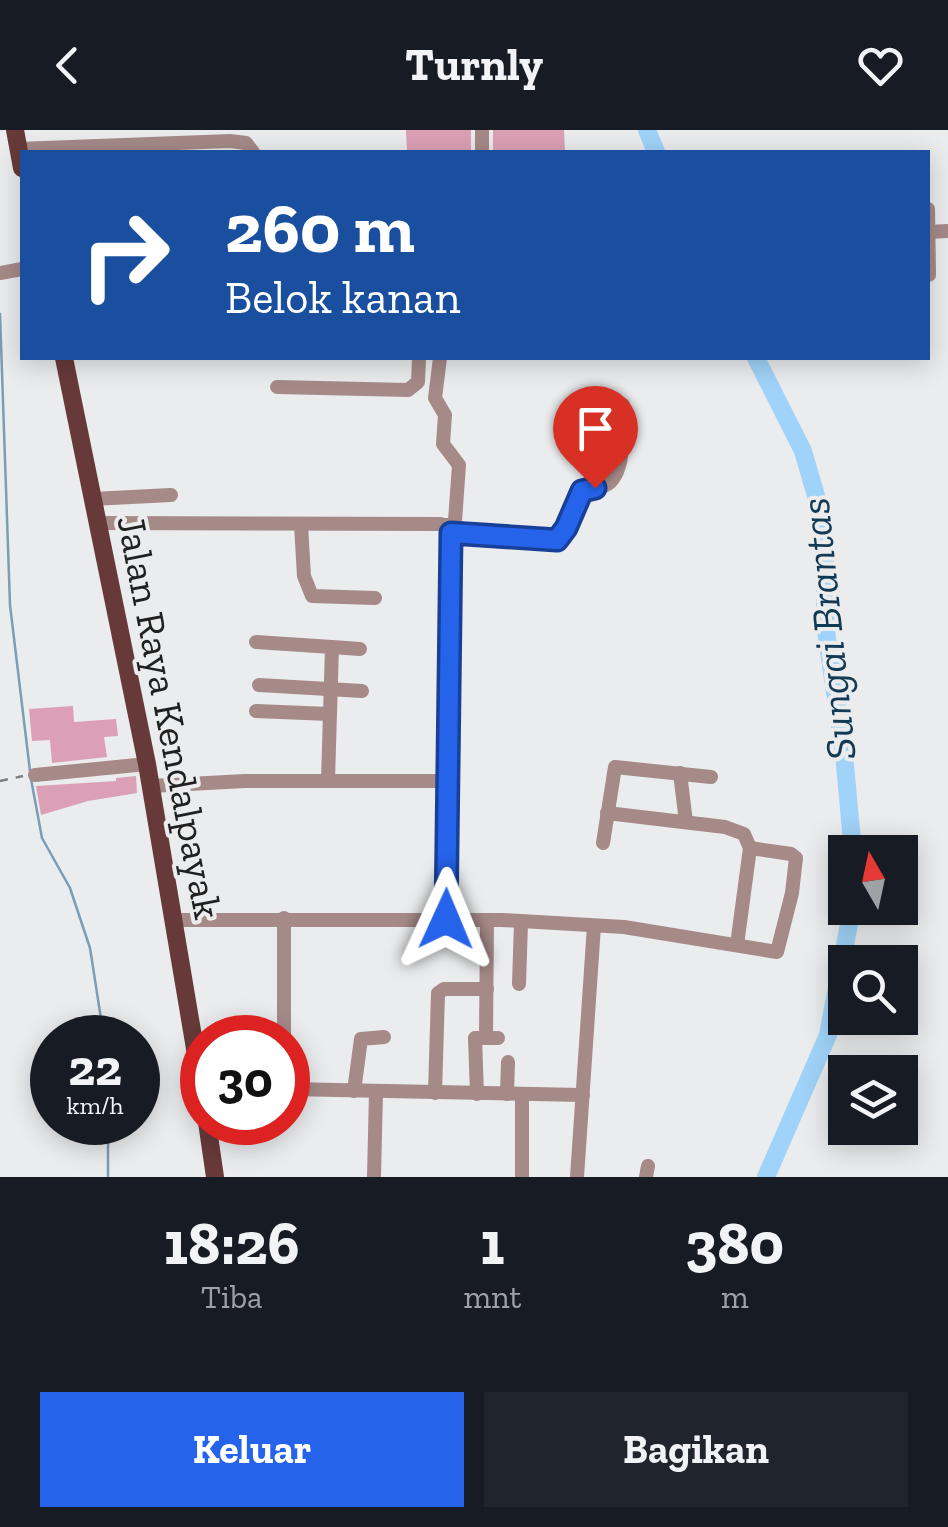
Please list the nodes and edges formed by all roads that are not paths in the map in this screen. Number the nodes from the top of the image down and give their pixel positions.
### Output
1 (15, 130) edge
2 (191, 136) edge
3 (230, 136) edge
4 (87, 150) edge
5 (251, 150) edge
6 (20, 159) edge
7 (64, 360) edge
8 (419, 360) edge
9 (440, 360) edge
10 (277, 387) dead end
11 (623, 405) dead end
12 (172, 495) dead end
13 (92, 499) junction
14 (97, 523) junction
15 (301, 525) junction
16 (447, 529) junction
17 (375, 598) dead end
18 (256, 642) dead end
19 (332, 647) junction
20 (360, 649) dead end
21 (259, 685) dead end
22 (329, 689) junction
23 (362, 692) dead end
24 (256, 711) dead end
25 (329, 714) junction
26 (147, 764) junction
27 (680, 773) junction
28 (30, 775) road end
29 (711, 776) dead end
30 (328, 780) junction
31 (450, 781) junction
32 (152, 786) junction
33 (607, 812) junction
34 (686, 822) junction
35 (603, 843) dead end
36 (750, 848) junction
37 (284, 918) junction
38 (446, 919) junction
39 (175, 920) junction
40 (487, 921) junction
41 (520, 922) junction
42 (594, 926) junction
43 (737, 944) junction
44 (519, 984) dead end
45 (487, 989) junction
46 (190, 1015) edge
47 (284, 1015) edge
48 (384, 1037) dead end
49 (508, 1062) dead end
50 (310, 1090) edge
51 (354, 1091) junction
52 (376, 1092) junction
53 (435, 1093) junction
54 (476, 1094) junction
55 (514, 1094) junction
56 (583, 1095) junction
57 (210, 1145) edge
58 (214, 1177) edge
59 (374, 1177) edge
60 (522, 1177) edge
61 (576, 1177) edge

1 - 6 main road
2 - 3 street
2 - 4 street
3 - 5 street
7 - 13 main road, Jalan Raya Kendalpayak
8 - 10 street
9 - 16 street
11 - 16 street
12 - 13 street
13 - 14 main road, Jalan Raya Kendalpayak
14 - 15 street
14 - 26 main road, Jalan Raya Kendalpayak
15 - 16 street
15 - 17 street
16 - 31 street
18 - 19 street
19 - 20 street
19 - 22 street
21 - 22 street
22 - 23 street
22 - 25 street
24 - 25 street
25 - 30 street
26 - 28 street
26 - 32 main road, Jalan Raya Kendalpayak
27 - 29 street
27 - 33 street
27 - 34 street
30 - 31 street
30 - 32 street
31 - 38 street
32 - 39 main road, Jalan Raya Kendalpayak
33 - 34 street
33 - 35 street
34 - 36 street
36 - 43 street
36 - 43 street
37 - 38 street
37 - 39 street
37 - 47 street
38 - 40 street
39 - 46 main road, Jalan Raya Kendalpayak
40 - 41 street
40 - 45 street
41 - 42 street
41 - 44 street
42 - 43 street
42 - 56 street
45 - 53 street
45 - 54 street
48 - 51 street
49 - 55 street
50 - 51 street
51 - 52 street
52 - 53 street
52 - 59 street
53 - 54 street
54 - 55 street
55 - 56 street
55 - 60 street
56 - 61 street
57 - 58 main road

